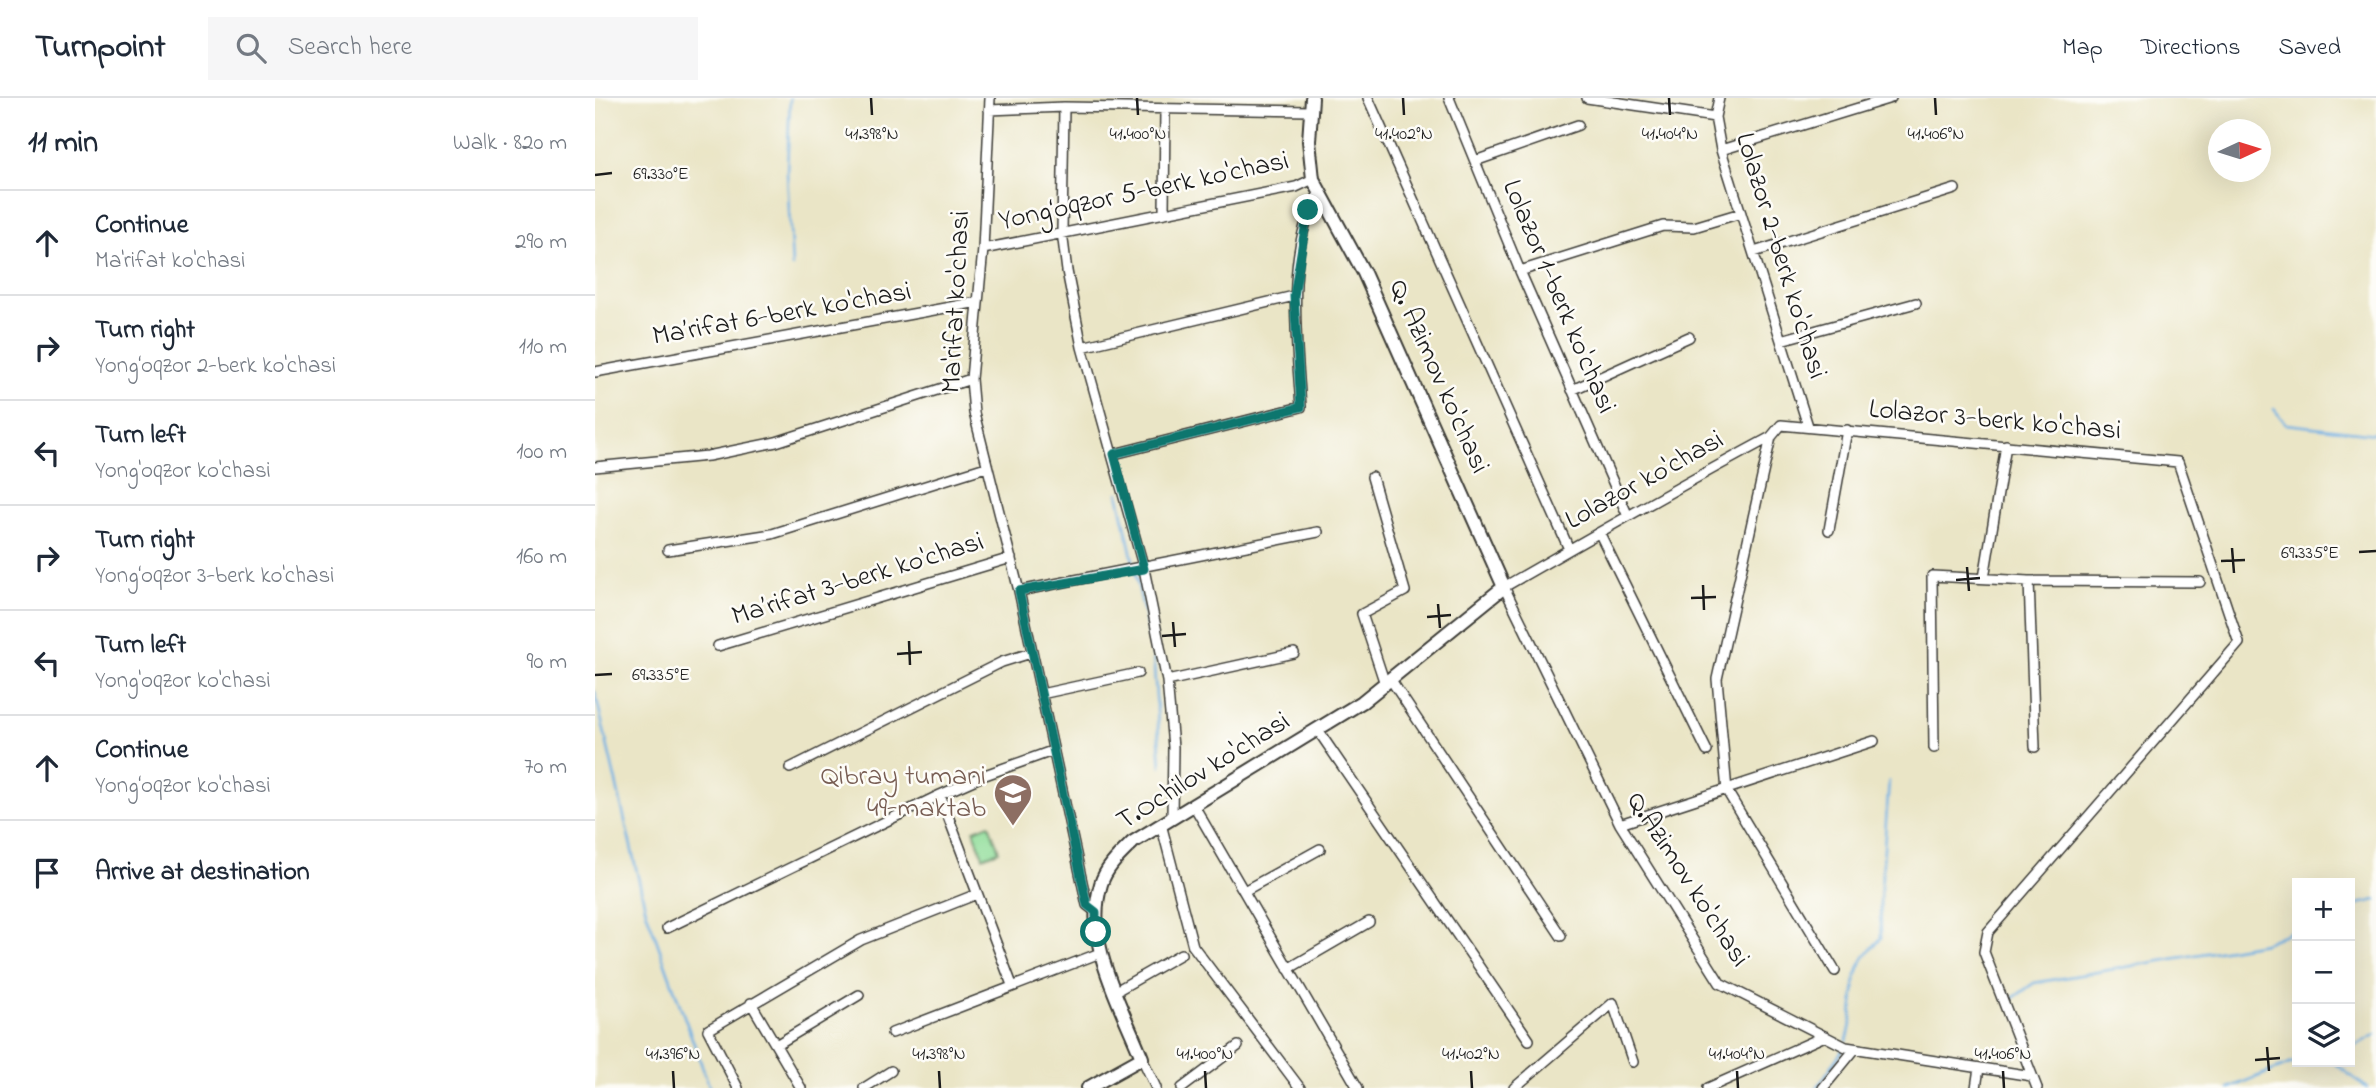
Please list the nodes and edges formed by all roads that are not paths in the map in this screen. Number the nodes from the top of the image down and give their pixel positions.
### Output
1 (989, 98) edge
2 (1368, 98) edge
3 (1449, 98) edge
4 (1587, 98) edge
5 (1719, 98) edge
6 (1891, 98) edge
7 (1311, 104) edge
8 (1064, 107) junction
9 (1165, 109) junction
10 (989, 110) junction
11 (1715, 117) junction
12 (1578, 125) dead end
13 (1721, 150) junction
14 (1475, 161) junction
15 (1313, 179) junction
16 (1955, 189) dead end
17 (1319, 192) junction
18 (1164, 212) junction
19 (1741, 212) junction
20 (1062, 232) junction
21 (983, 249) junction
22 (1754, 252) junction
23 (1520, 271) junction
24 (1294, 296) junction
25 (978, 302) junction
26 (1916, 303) dead end
27 (1689, 337) dead end
28 (1781, 340) junction
29 (1082, 347) junction
30 (595, 372) edge
31 (971, 379) junction
32 (1572, 390) junction
33 (1808, 426) junction
34 (1847, 430) junction
35 (1771, 437) junction
36 (2006, 445) junction
37 (1114, 454) junction
38 (595, 467) edge
39 (986, 467) junction
40 (1372, 477) dead end
41 (1627, 514) junction
42 (1829, 530) dead end
43 (1318, 532) dead end
44 (1600, 534) junction
45 (1569, 549) junction
46 (669, 550) dead end
47 (1011, 558) junction
48 (1144, 569) junction
49 (1983, 578) junction
50 (2029, 581) junction
51 (2200, 582) dead end
52 (1504, 587) junction
53 (1019, 591) junction
54 (718, 646) dead end
55 (1031, 653) junction
56 (1294, 653) dead end
57 (1137, 673) dead end
58 (1167, 681) junction
59 (1388, 682) junction
60 (1041, 694) junction
61 (1317, 729) junction
62 (1874, 741) dead end
63 (2035, 747) dead end
64 (1934, 748) dead end
65 (1052, 751) junction
66 (1707, 751) dead end
67 (790, 768) dead end
68 (1727, 791) junction
69 (940, 795) junction
70 (1193, 804) junction
71 (1167, 821) junction
72 (1619, 824) junction
73 (1320, 849) dead end
74 (1244, 891) junction
75 (977, 894) junction
76 (1096, 912) junction
77 (1369, 922) dead end
78 (667, 928) dead end
79 (1561, 936) dead end
80 (1100, 953) junction
81 (1181, 954) dead end
82 (1288, 969) junction
83 (1835, 971) dead end
84 (1012, 985) junction
85 (1115, 991) junction
86 (859, 995) dead end
87 (751, 1003) junction
88 (893, 1032) dead end
89 (1825, 1036) junction
90 (1529, 1040) dead end
91 (776, 1045) junction
92 (1238, 1046) dead end
93 (1855, 1049) junction
94 (1142, 1058) junction
95 (1633, 1062) dead end
96 (1979, 1068) junction
97 (891, 1072) dead end
98 (2032, 1076) junction
99 (738, 1088) edge
100 (801, 1088) edge
101 (864, 1088) edge
102 (1088, 1088) edge
103 (1156, 1088) edge
104 (1182, 1088) edge
105 (1300, 1088) edge
106 (1358, 1088) edge
107 (1514, 1088) edge
108 (1708, 1088) edge
109 (1823, 1088) edge
110 (1976, 1088) edge
111 (2037, 1088) edge

1 - 10 street, Ma'rifat ko'chasi
2 - 45 street
3 - 14 street, Lolazor 1-berk ko'chasi
4 - 11 street
5 - 11 street, Lolazor 2-berk ko'chasi
6 - 13 street
7 - 9 street
7 - 15 main road
8 - 9 street
8 - 10 street
8 - 20 street
9 - 18 street
10 - 21 street, Ma'rifat ko'chasi
11 - 13 street, Lolazor 2-berk ko'chasi
12 - 14 street
13 - 19 street, Lolazor 2-berk ko'chasi
14 - 23 street, Lolazor 1-berk ko'chasi
15 - 17 main road, Q. Azimov ko'chasi
15 - 18 street, Yong‘oqzor 5-berk ko'chasi
16 - 22 street
17 - 24 street
17 - 52 main road, Q. Azimov ko'chasi
18 - 20 street, Yong‘oqzor 5-berk ko'chasi
19 - 22 street, Lolazor 2-berk ko'chasi
19 - 23 street
20 - 21 street, Yong‘oqzor 5-berk ko'chasi
20 - 29 street
21 - 25 street, Ma'rifat ko'chasi
22 - 28 street, Lolazor 2-berk ko'chasi
23 - 32 street, Lolazor 1-berk ko'chasi
24 - 29 street
24 - 37 street
25 - 30 street, Ma’rifat 6-berk ko'chasi
25 - 31 street, Ma'rifat ko'chasi
26 - 28 street
27 - 32 street
28 - 33 street, Lolazor 2-berk ko'chasi
29 - 37 street
31 - 38 street
31 - 39 street, Ma'rifat ko'chasi
32 - 41 street, Lolazor 1-berk ko'chasi
33 - 34 street, Lolazor 3-berk ko'chasi
33 - 35 street, Lolazor ko'chasi
34 - 36 street, Lolazor 3-berk ko'chasi
34 - 42 street
35 - 41 street, Lolazor ko'chasi
35 - 68 street
36 - 49 street
36 - 98 street, Lolazor 3-berk ko'chasi
37 - 48 street
39 - 46 street
39 - 47 street, Ma'rifat ko'chasi
40 - 59 street
41 - 44 street, Lolazor ko'chasi
43 - 48 street
44 - 45 street, Lolazor ko'chasi
44 - 66 street
45 - 52 street, Lolazor ko'chasi
47 - 53 street, Ma'rifat ko'chasi
47 - 54 street, Ma’rifat 3-berk ko'chasi
48 - 53 street
48 - 58 street
49 - 50 street
49 - 64 street
50 - 51 street
50 - 63 street
52 - 59 main road, T.Ochilov ko'chasi
52 - 72 street, Q.Azimov ko'chasi
53 - 55 street, Ma'rifat ko'chasi
55 - 60 street, Ma'rifat ko'chasi
55 - 67 street
56 - 58 street
57 - 60 street
58 - 71 street
59 - 61 main road, T.Ochilov ko'chasi
59 - 79 street
60 - 65 street, Ma'rifat ko'chasi
61 - 70 main road, T.Ochilov ko'chasi
61 - 90 street
62 - 68 street
65 - 69 street
65 - 76 street, Ma'rifat ko'chasi
68 - 72 street
68 - 83 street
69 - 75 street
69 - 78 street
70 - 71 main road, T.Ochilov ko'chasi
70 - 74 street
71 - 76 main road, T.Ochilov ko'chasi
71 - 105 street
72 - 89 street, Q.Azimov ko'chasi
73 - 74 street
74 - 82 street
75 - 84 street
75 - 87 street
76 - 80 main road, T.Ochilov ko'chasi
77 - 82 street
80 - 84 street
80 - 85 main road, T.Ochilov ko'chasi
81 - 85 street
82 - 106 street
84 - 88 street
85 - 94 main road, T.Ochilov ko'chasi
86 - 91 street
87 - 91 street
87 - 99 street
89 - 93 street, Q.Azimov ko'chasi
89 - 108 street
91 - 100 street
92 - 104 street
93 - 96 street, Q.Azimov ko'chasi
93 - 109 street
94 - 102 main road
94 - 103 street
95 - 107 street
96 - 98 street, Q.Azimov ko'chasi
96 - 110 street
97 - 101 street
98 - 111 street

